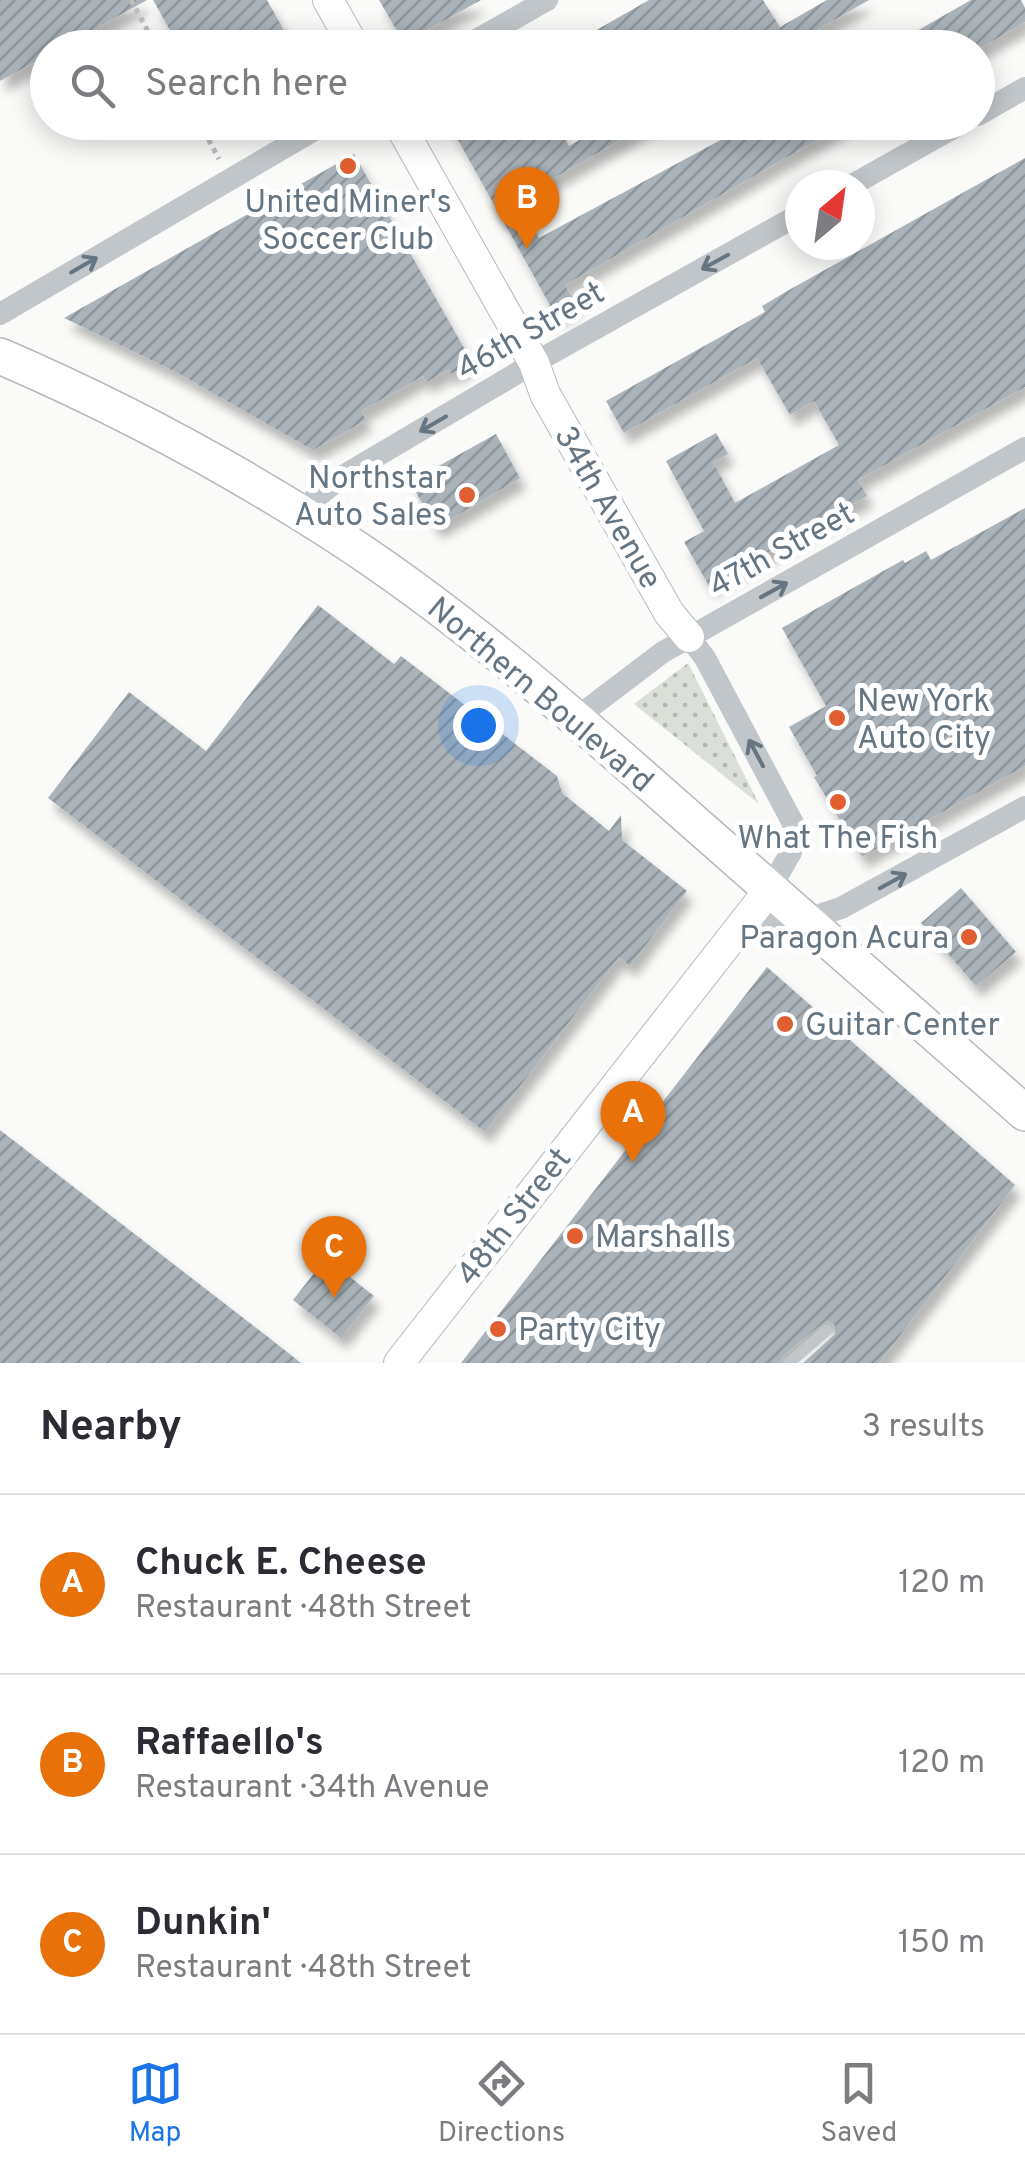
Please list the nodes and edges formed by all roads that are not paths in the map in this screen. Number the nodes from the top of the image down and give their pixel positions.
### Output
1 (328, 0) edge
2 (547, 0) edge
3 (345, 30) edge
4 (494, 30) edge
5 (1025, 88) edge
6 (995, 105) edge
7 (298, 140) edge
8 (408, 140) edge
9 (932, 140) edge
10 (875, 172) edge
11 (785, 222) edge
12 (0, 314) edge
13 (0, 356) edge
14 (534, 364) junction
15 (1025, 448) edge
16 (298, 512) junction
17 (689, 638) junction
18 (576, 718) junction
19 (1025, 807) edge
20 (770, 889) junction
21 (804, 920) junction
22 (738, 928) junction
23 (1025, 1114) edge
24 (828, 1330) dead end
25 (400, 1363) edge
26 (789, 1363) edge

1 - 3 street
2 - 4 street
5 - 6 street
12 -> 7 street
8 - 14 street, 34th Avenue
9 - 10 street
11 -> 14 street, 46th Street
13 - 16 main road, Northern Boulevard
14 -> 16 street, 46th Street
14 - 17 street, 34th Avenue
17 -> 15 street, 47th Street
16 - 18 main road, Northern Boulevard
17 - 18 street, 47th Street
20 -> 17 street, 34th Avenue
18 - 20 main road, Northern Boulevard
21 -> 19 street
20 - 21 main road, Northern Boulevard
20 - 22 street, 48th Street
21 - 22 street
21 - 23 main road, Northern Boulevard
22 - 25 street, 48th Street
24 - 26 lane

